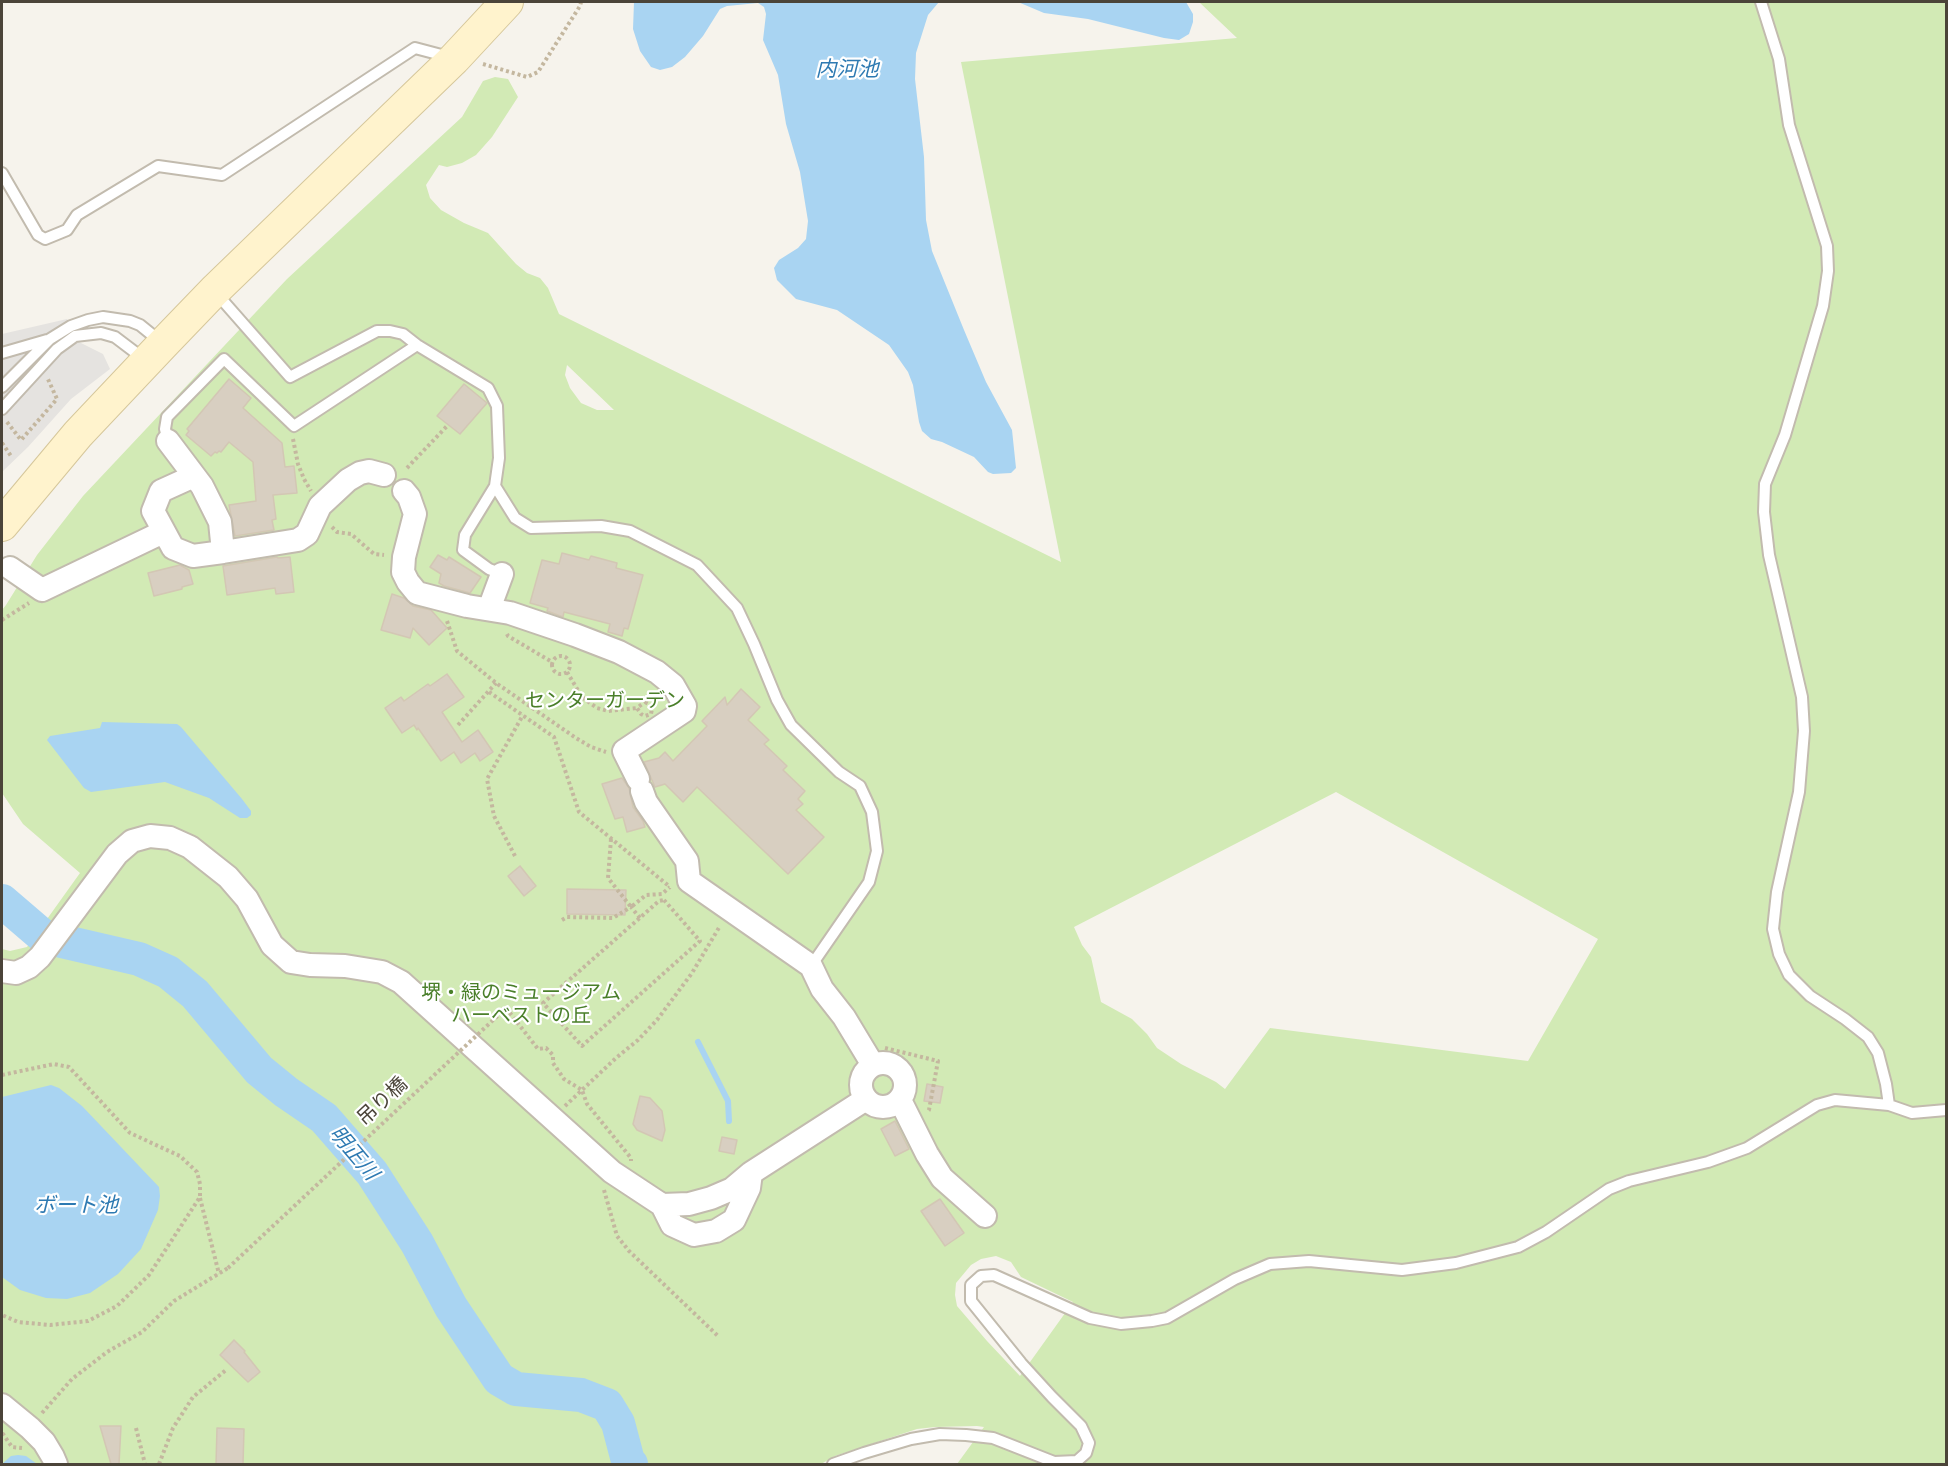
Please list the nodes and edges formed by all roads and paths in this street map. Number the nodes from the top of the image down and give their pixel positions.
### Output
1 (507, 2) edge
2 (581, 2) edge
3 (1761, 2) edge
4 (454, 59) junction
5 (2, 173) edge
6 (214, 291) junction
7 (50, 339) junction
8 (417, 345) junction
9 (2, 353) edge
10 (155, 353) junction
11 (42, 366) junction
12 (2, 387) edge
13 (2, 409) edge
14 (2, 414) edge
15 (448, 425) dead end
16 (294, 426) junction
17 (168, 441) joint
18 (2, 443) edge
19 (11, 456) dead end
20 (407, 468) dead end
21 (384, 475) dead end
22 (194, 476) junction
23 (495, 486) junction
24 (404, 491) dead end
25 (319, 509) junction
26 (2, 525) edge
27 (163, 532) junction
28 (223, 552) junction
29 (404, 557) junction
30 (10, 568) dead end
31 (502, 574) joint
32 (42, 590) junction
33 (439, 599) junction
34 (500, 611) junction
35 (2, 620) edge
36 (552, 662) junction
37 (567, 672) junction
38 (496, 683) junction
39 (489, 692) junction
40 (637, 708) dead end
41 (522, 715) junction
42 (458, 725) dead end
43 (624, 751) junction
44 (611, 839) junction
45 (515, 856) dead end
46 (679, 884) junction
47 (631, 907) junction
48 (730, 909) junction
49 (640, 918) junction
50 (562, 920) dead end
51 (811, 966) junction
52 (2, 971) edge
53 (859, 1041) junction
54 (873, 1065) junction
55 (2, 1075) edge
56 (582, 1090) junction
57 (866, 1099) junction
58 (900, 1100) junction
59 (1889, 1105) junction
60 (1947, 1110) edge
61 (912, 1124) junction
62 (595, 1157) junction
63 (751, 1173) junction
64 (624, 1180) junction
65 (200, 1197) junction
66 (662, 1205) junction
67 (985, 1216) dead end
68 (219, 1274) junction
69 (2, 1315) edge
70 (718, 1336) dead end
71 (226, 1370) dead end
72 (2, 1405) edge
73 (30, 1428) junction
74 (136, 1428) dead end
75 (7, 1440) dead end
76 (2, 1444) edge
77 (56, 1464) edge
78 (145, 1464) edge
79 (159, 1464) edge
80 (833, 1464) edge

1 - 4 street
2 - 4 path
3 - 59 lane
4 - 5 lane
4 - 6 street
6 - 8 lane
6 - 10 street
7 - 9 lane
7 - 10 lane
7 - 12 lane
8 - 16 lane
8 - 23 lane
10 - 11 lane
10 - 26 street
11 - 13 lane
11 - 14 path
15 - 20 path
16 - 17 lane
16 - 25 path
17 - 22 street
18 - 19 path
21 - 25 street
22 - 27 street
22 - 28 street
23 - 31 lane
23 - 51 lane
24 - 29 street
25 - 28 street
25 - 29 path
27 - 28 street
27 - 32 street
29 - 33 street
30 - 32 street
31 - 34 street
32 - 35 path
33 - 34 street
33 - 38 path
34 - 36 path
34 - 43 street
36 - 37 path
36 - 37 path
37 - 40 path
38 - 39 path
38 - 43 path
39 - 41 path
39 - 42 path
41 - 44 path
41 - 45 path
43 - 46 street
44 - 46 path
44 - 47 path
46 - 47 path
46 - 48 street
47 - 49 path
47 - 50 path
48 - 51 street
48 - 56 path
49 - 49 path
51 - 53 street
52 - 62 street
53 - 54 street
53 - 61 path
54 - 57 street
54 - 58 street
55 - 65 path
56 - 64 path
56 - 68 path, 吊り橋, bridge
57 - 58 street
57 - 63 street
58 - 61 street
59 - 60 lane
59 - 80 lane
61 - 67 street
62 - 64 street
62 - 70 path
63 - 66 street
63 - 66 street
64 - 66 street
65 - 68 path
65 - 69 path
68 - 73 path, 吊り橋
71 - 79 path
72 - 73 street
73 - 77 street
74 - 78 path
75 - 76 path

